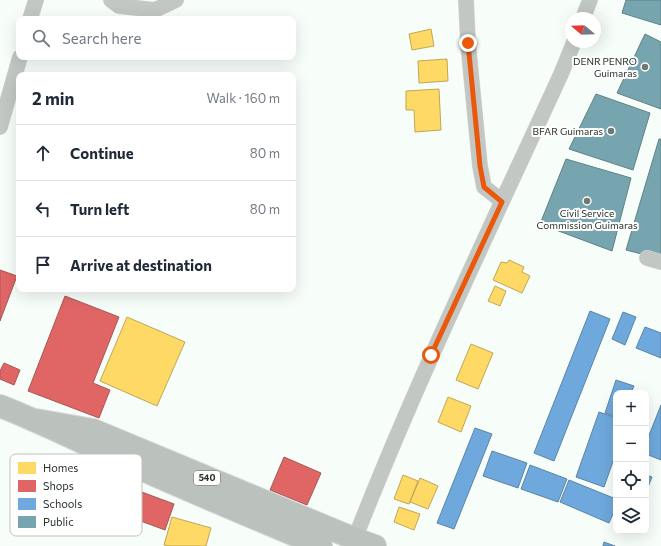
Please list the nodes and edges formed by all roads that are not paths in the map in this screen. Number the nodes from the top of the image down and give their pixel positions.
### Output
1 (36, 0) edge
2 (111, 0) edge
3 (176, 0) edge
4 (466, 0) edge
5 (590, 0) edge
6 (585, 12) edge
7 (31, 16) edge
8 (572, 48) edge
9 (19, 60) edge
10 (0, 126) edge
11 (502, 202) junction
12 (647, 258) dead end
13 (661, 262) edge
14 (0, 406) edge
15 (36, 420) junction
16 (108, 454) edge
17 (142, 469) edge
18 (353, 542) edge
19 (321, 546) edge
20 (375, 546) edge

1 - 7 street
2 - 3 street
4 - 11 street
5 - 6 street
8 - 11 street
9 - 10 street
11 - 18 street
12 - 13 street
14 - 15 main road, 540
15 - 16 main road, 540
15 - 18 main road, 540
17 - 19 main road, 540
18 - 20 main road, 540

